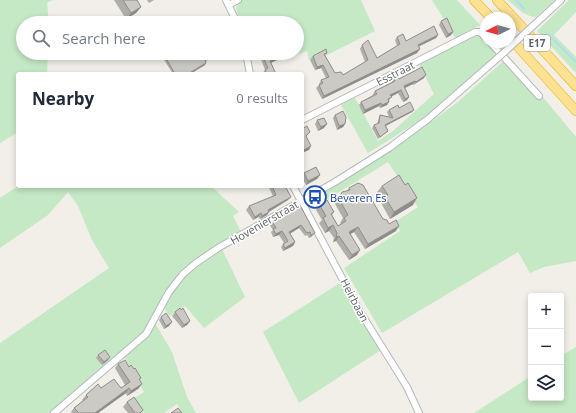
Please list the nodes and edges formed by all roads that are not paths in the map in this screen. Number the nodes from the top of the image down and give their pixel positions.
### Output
1 (238, 0) edge
2 (474, 0) edge
3 (497, 0) edge
4 (561, 0) edge
5 (228, 3) edge
6 (485, 12) edge
7 (234, 16) edge
8 (480, 32) edge
9 (516, 45) edge
10 (495, 48) edge
11 (247, 60) edge
12 (250, 72) edge
13 (576, 86) edge
14 (539, 96) dead end
15 (576, 111) edge
16 (304, 119) edge
17 (294, 188) edge
18 (301, 201) junction
19 (54, 413) edge
20 (418, 413) edge

1 - 5 street
2 - 6 highway
3 - 13 highway, E17
4 - 18 street, Hovenierstraat, bridge
5 - 7 street
8 - 16 street, Esstraat
9 - 15 highway, E17
10 - 14 street
11 - 12 street
17 - 18 street, Heirbaan
18 - 19 street, Hovenierstraat
18 - 20 street, Heirbaan

